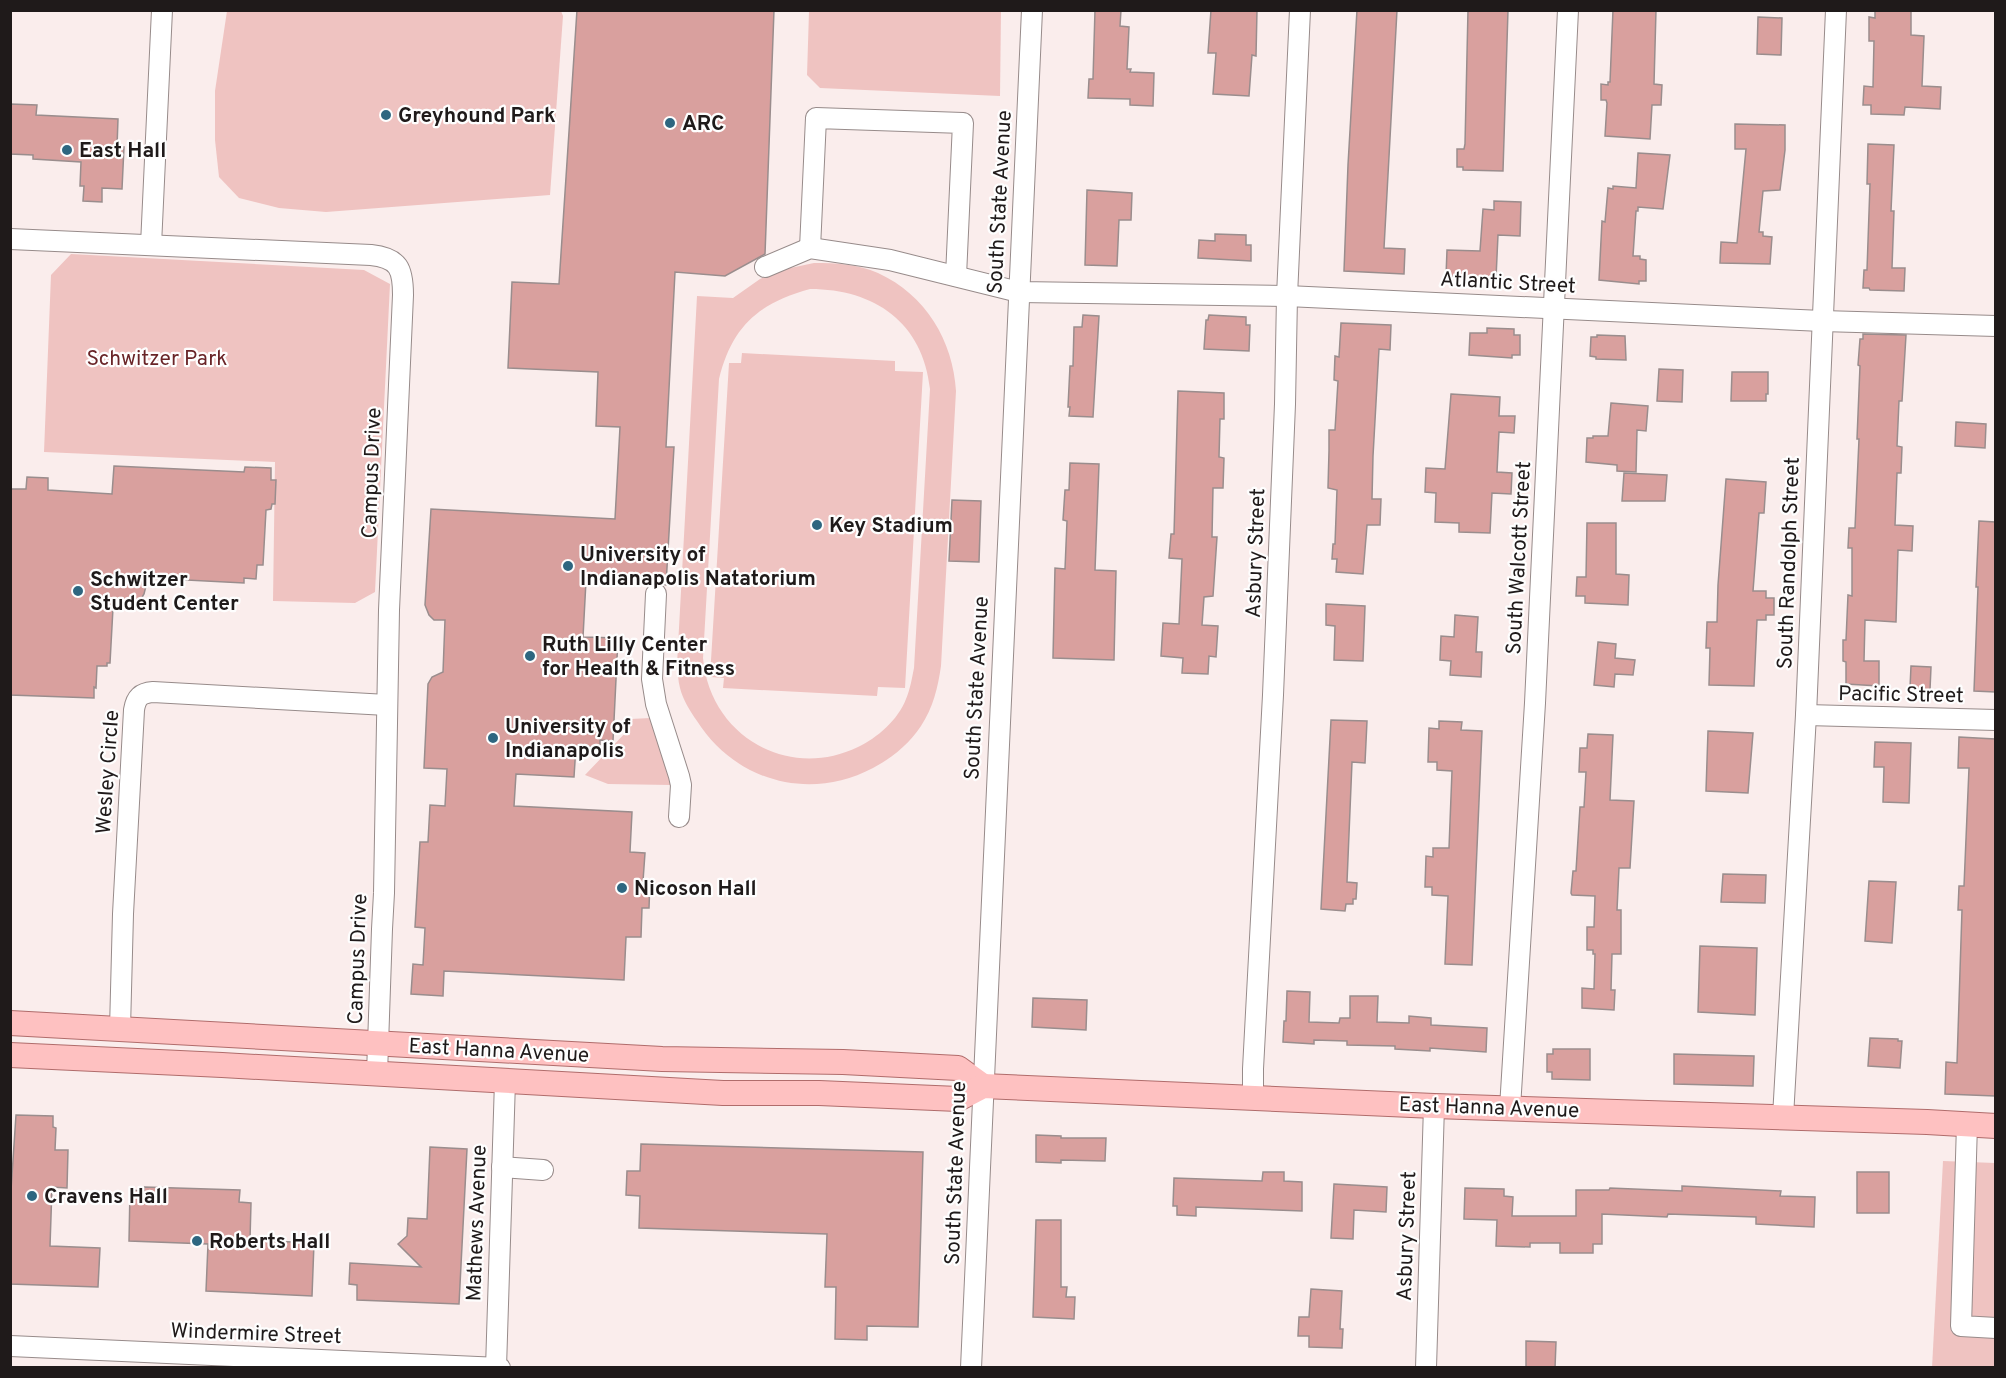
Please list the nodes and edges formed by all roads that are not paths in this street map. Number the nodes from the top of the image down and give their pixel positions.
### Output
1 (162, 10) edge
2 (1032, 10) edge
3 (1300, 10) edge
4 (1568, 10) edge
5 (1836, 10) edge
6 (10, 239) edge
7 (151, 245) junction
8 (810, 248) junction
9 (765, 267) dead end
10 (957, 276) junction
11 (1019, 292) junction
12 (1287, 296) junction
13 (1554, 308) junction
14 (1822, 321) junction
15 (1995, 326) edge
16 (656, 594) dead end
17 (387, 705) junction
18 (1806, 715) junction
19 (1995, 720) edge
20 (679, 817) dead end
21 (10, 1023) edge
22 (120, 1029) junction
23 (378, 1043) junction
24 (10, 1055) edge
25 (377, 1074) junction
26 (505, 1081) junction
27 (982, 1086) junction
28 (1253, 1096) junction
29 (1434, 1106) junction
30 (1510, 1108) junction
31 (1783, 1117) junction
32 (1967, 1124) junction
33 (1995, 1126) edge
34 (502, 1167) junction
35 (543, 1170) dead end
36 (1995, 1328) edge
37 (10, 1346) edge
38 (497, 1368) edge
39 (971, 1368) edge
40 (1426, 1368) edge

1 - 7 street
2 - 11 street, South State Avenue
3 - 12 street, Asbury Street
4 - 13 street, South Walcott Street
5 - 14 street, South Randolph Street
6 - 7 street, Campus Drive
7 - 17 street, Campus Drive
8 - 9 street
8 - 10 street, Atlantic Street
8 - 10 street
10 - 11 street, Atlantic Street
11 - 12 street, Atlantic Street
11 - 27 street, South State Avenue
12 - 13 street, Atlantic Street
12 - 28 street, Asbury Street
13 - 14 street, Atlantic Street
13 - 30 street, South Walcott Street
14 - 15 street, Atlantic Street
14 - 18 street, South Randolph Street
16 - 20 street
17 - 22 street, Wesley Circle
17 - 23 street, Campus Drive
18 - 19 street, Pacific Street
18 - 31 street, South Randolph Street
21 - 22 main road, East Hanna Avenue
22 - 23 main road, East Hanna Avenue
23 - 25 street, Campus Drive
23 - 27 main road, East Hanna Avenue
24 - 25 main road, East Hanna Avenue
25 - 26 main road, East Hanna Avenue
26 - 27 main road, East Hanna Avenue
26 - 34 street, Mathews Avenue
27 - 28 main road, East Hanna Avenue
27 - 39 street, South State Avenue
28 - 29 main road, East Hanna Avenue
29 - 30 main road, East Hanna Avenue
29 - 40 street, Asbury Street
30 - 31 main road, East Hanna Avenue
31 - 32 main road, East Hanna Avenue
32 - 33 main road, East Hanna Avenue
32 - 36 street
34 - 35 street
34 - 38 street, Mathews Avenue
37 - 38 street, Windermire Street

